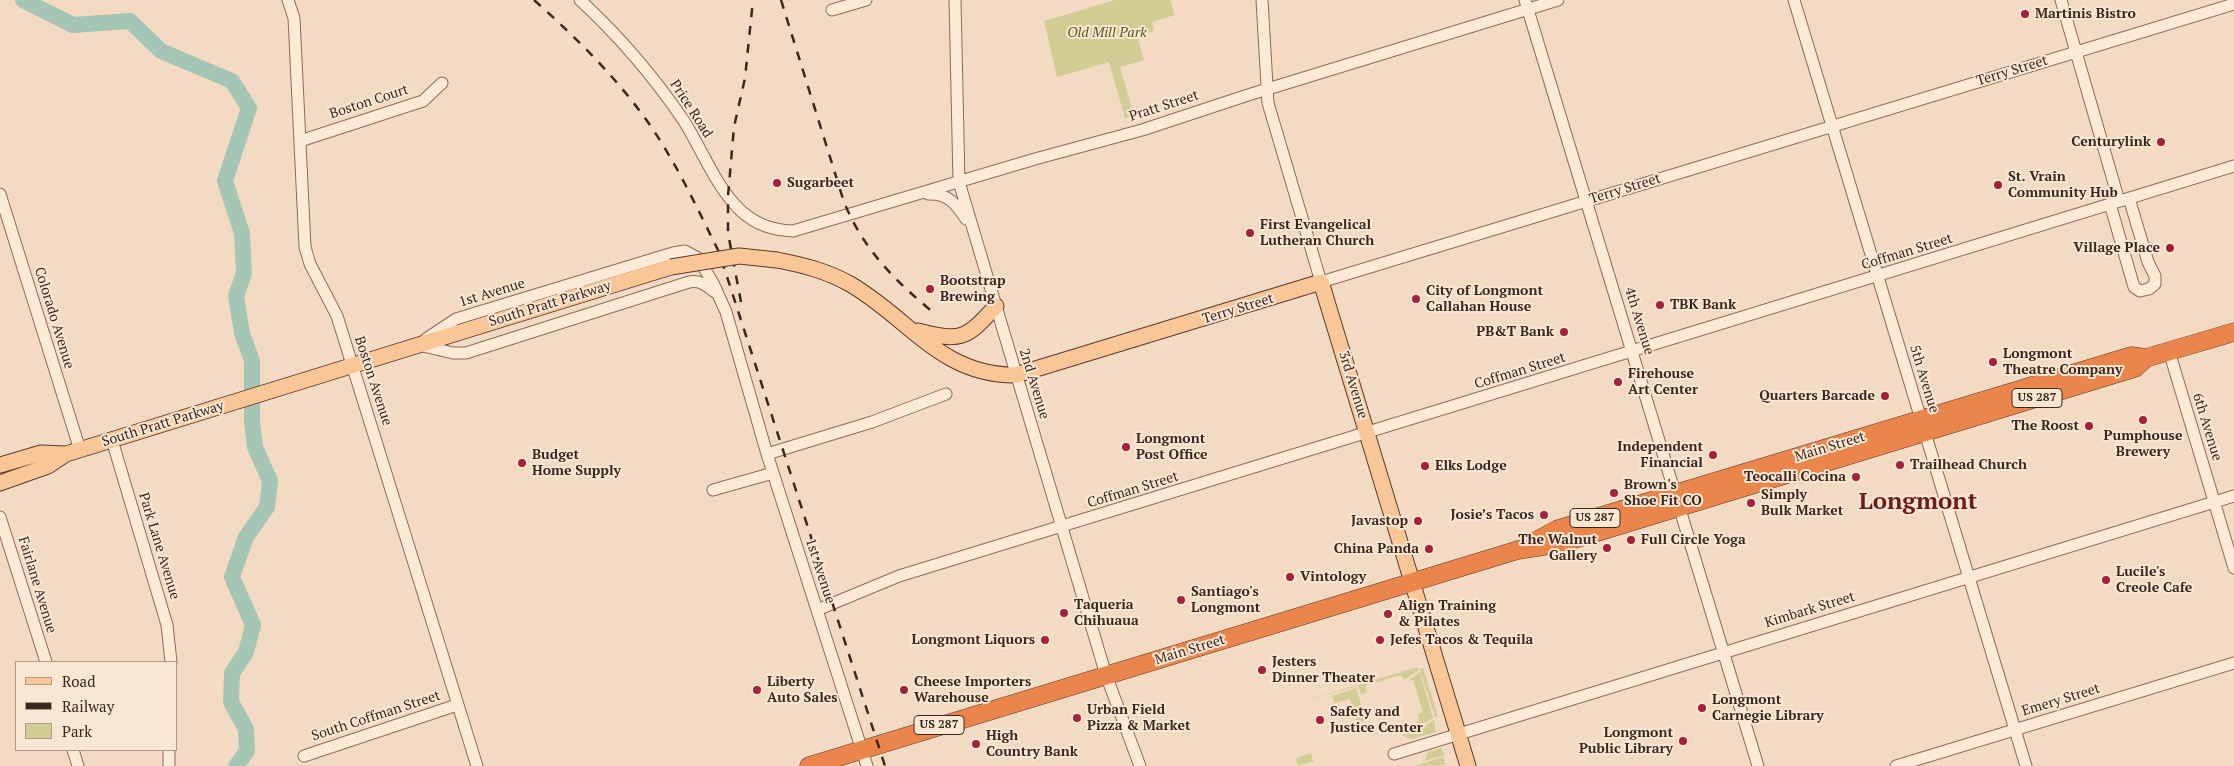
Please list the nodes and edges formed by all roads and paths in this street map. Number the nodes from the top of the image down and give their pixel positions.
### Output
1 (288, 0) edge
2 (580, 0) edge
3 (866, 0) edge
4 (955, 0) edge
5 (1262, 0) edge
6 (1558, 0) edge
7 (1794, 0) edge
8 (2061, 0) edge
9 (2234, 4) edge
10 (1526, 5) edge
11 (832, 10) dead end
12 (2076, 52) junction
13 (442, 84) dead end
14 (1266, 90) junction
15 (1832, 126) junction
16 (300, 141) junction
17 (2234, 166) edge
18 (959, 182) junction
19 (0, 194) edge
20 (912, 196) junction
21 (1586, 200) junction
22 (2119, 201) junction
23 (973, 229) junction
24 (777, 230) joint
25 (1878, 276) junction
26 (1321, 282) junction
27 (721, 299) junction
28 (996, 306) junction
29 (912, 330) junction
30 (2234, 332) edge
31 (419, 345) junction
32 (2169, 351) junction
33 (1633, 352) junction
34 (353, 365) junction
35 (1016, 375) junction
36 (946, 394) dead end
37 (1923, 426) junction
38 (1368, 434) junction
39 (112, 440) junction
40 (73, 452) junction
41 (767, 454) junction
42 (0, 465) edge
43 (773, 473) junction
44 (0, 483) edge
45 (713, 490) dead end
46 (2234, 496) edge
47 (1678, 500) junction
48 (2214, 502) junction
49 (0, 517) edge
50 (1062, 527) junction
51 (2234, 568) edge
52 (1968, 577) junction
53 (1412, 582) junction
54 (816, 610) junction
55 (1724, 653) junction
56 (46, 661) edge
57 (171, 661) edge
58 (2234, 663) edge
59 (1106, 675) junction
60 (457, 705) junction
61 (2015, 730) junction
62 (1458, 734) junction
63 (73, 751) edge
64 (169, 751) edge
65 (1394, 754) dead end
66 (304, 756) dead end
67 (865, 758) edge
68 (78, 766) edge
69 (169, 766) edge
70 (477, 766) edge
71 (809, 766) edge
72 (1140, 766) edge
73 (1468, 766) edge
74 (1758, 766) edge
75 (1896, 766) edge
76 (2026, 766) edge

1 - 16 street, Boston Avenue
2 - 24 street, Price Road
3 - 11 street
4 - 18 street, 2nd Avenue
5 - 14 street, 3rd Avenue
6 - 10 street, Pratt Street
7 - 15 street, 5th Avenue
8 - 12 street
9 - 12 street, Terry Street
10 - 14 street, Pratt Street
10 - 21 street, 4th Avenue
12 - 15 street, Terry Street
12 - 22 street
13 - 16 street, Boston Court
14 - 18 street, Pratt Street
14 - 26 street, 3rd Avenue
15 - 21 street, Terry Street
15 - 25 street, 5th Avenue
16 - 34 street, Boston Avenue
17 - 22 street, Coffman Street
18 - 20 street, Pratt Street
18 - 23 street, 2nd Avenue
19 - 40 street, Colorado Avenue
20 - 23 street
20 - 24 street, Pratt Street
21 - 26 street, Terry Street
21 - 33 street, 4th Avenue
22 - 22 street
22 - 25 street, Coffman Street
23 - 28 street, 2nd Avenue
25 - 33 street, Coffman Street
25 - 37 street, 5th Avenue
26 - 35 main road, Terry Street
26 - 38 main road, 3rd Avenue
27 - 31 street
27 - 31 street, 1st Avenue
27 - 41 street, 1st Avenue
28 - 29 main road
28 - 35 street, 2nd Avenue
29 - 31 main road, South Pratt Parkway, bridge
29 - 35 main road, South Pratt Parkway
30 - 32 highway, Main Street / US 287
31 - 34 main road, South Pratt Parkway
32 - 37 highway, Main Street / US 287
32 - 48 street, 6th Avenue
33 - 38 street, Coffman Street
33 - 47 street, 4th Avenue
34 - 39 main road, South Pratt Parkway
34 - 60 street, Boston Avenue
35 - 50 street, 2nd Avenue
36 - 41 street
37 - 47 highway, Main Street / US 287
37 - 52 street, 5th Avenue
38 - 50 street, Coffman Street
38 - 53 main road, 3rd Avenue
39 - 40 main road, South Pratt Parkway
39 - 57 street, Park Lane Avenue
40 - 42 main road, South Pratt Parkway
40 - 44 main road, South Pratt Parkway
41 - 43 street, 1st Avenue
43 - 45 street
43 - 54 street, 1st Avenue
46 - 48 street, Kimbark Street
47 - 53 highway, Main Street / US 287
47 - 55 street, 4th Avenue
48 - 51 street, 6th Avenue
48 - 52 street, Kimbark Street
49 - 56 street, Fairlane Avenue
50 - 54 street, Coffman Street
50 - 59 street, 2nd Avenue
52 - 55 street, Kimbark Street
52 - 61 street, 5th Avenue
53 - 59 highway, Main Street / US 287
53 - 62 main road, 3rd Avenue
54 - 67 street, 1st Avenue
55 - 62 street, Kimbark Street
55 - 74 street, 4th Avenue
58 - 61 street, Emery Street
59 - 67 highway, Main Street / US 287
59 - 72 street, 2nd Avenue
60 - 66 street, South Coffman Street
60 - 70 street, Boston Avenue
61 - 75 street, Emery Street
61 - 76 street, 5th Avenue
62 - 65 street, Kimbark Street
62 - 73 main road, 3rd Avenue
63 - 68 street
64 - 69 street
67 - 71 highway, US 287

